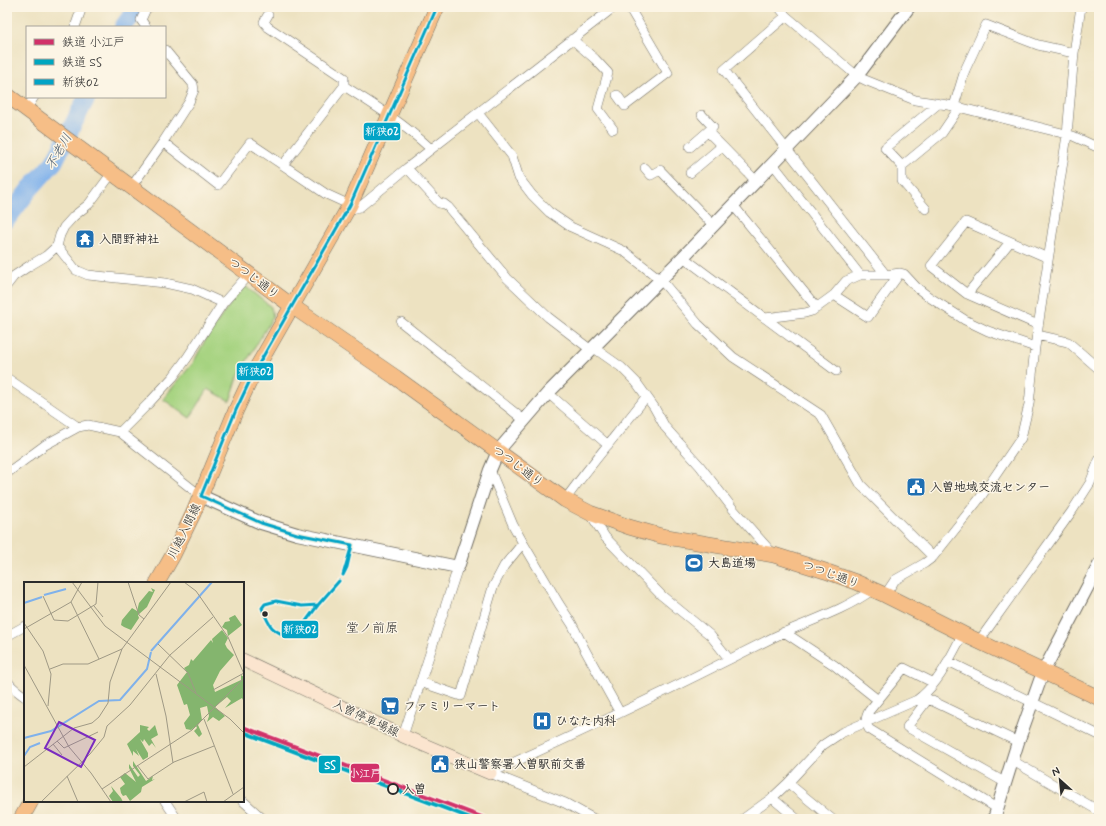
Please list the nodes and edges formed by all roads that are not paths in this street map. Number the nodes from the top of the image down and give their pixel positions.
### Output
1 (82, 7) edge
2 (149, 7) edge
3 (437, 7) edge
4 (614, 7) edge
5 (629, 7) edge
6 (779, 7) edge
7 (909, 7) edge
8 (1081, 7) edge
9 (268, 15) dead end
10 (786, 16) junction
11 (75, 26) edge
12 (145, 26) edge
13 (572, 39) junction
14 (166, 51) edge
15 (1074, 53) junction
16 (858, 76) junction
17 (344, 86) junction
18 (617, 95) dead end
19 (8, 97) edge
20 (30, 103) edge
21 (938, 104) junction
22 (957, 107) junction
23 (478, 113) junction
24 (389, 115) junction
25 (702, 115) dead end
26 (613, 129) dead end
27 (708, 132) junction
28 (1067, 135) junction
29 (163, 142) junction
30 (722, 146) junction
31 (690, 147) dead end
32 (1099, 148) edge
33 (431, 149) junction
34 (787, 150) junction
35 (773, 164) junction
36 (283, 165) junction
37 (902, 166) junction
38 (407, 168) junction
39 (645, 168) dead end
40 (690, 172) dead end
41 (112, 173) junction
42 (756, 181) junction
43 (132, 186) junction
44 (734, 206) junction
45 (348, 208) junction
46 (926, 209) dead end
47 (714, 226) junction
48 (1010, 242) junction
49 (56, 246) junction
50 (684, 257) junction
51 (1048, 258) junction
52 (900, 273) junction
53 (250, 274) junction
54 (860, 275) junction
55 (886, 276) junction
56 (661, 280) junction
57 (7, 285) edge
58 (967, 294) junction
59 (834, 295) junction
60 (223, 303) junction
61 (292, 306) junction
62 (817, 308) junction
63 (765, 318) junction
64 (401, 322) dead end
65 (1038, 325) junction
66 (1036, 335) junction
67 (1035, 347) junction
68 (593, 349) junction
69 (1099, 369) edge
70 (836, 371) dead end
71 (7, 378) edge
72 (548, 393) junction
73 (646, 397) junction
74 (524, 420) junction
75 (78, 427) junction
76 (120, 432) junction
77 (608, 445) junction
78 (498, 451) junction
79 (1099, 460) edge
80 (490, 470) junction
81 (7, 473) edge
82 (201, 496) junction
83 (565, 500) junction
84 (590, 513) junction
85 (523, 542) junction
86 (774, 555) junction
87 (933, 557) junction
88 (1099, 565) edge
89 (458, 567) junction
90 (158, 582) edge
91 (879, 592) junction
92 (24, 627) edge
93 (784, 632) junction
94 (963, 634) junction
95 (7, 636) edge
96 (979, 641) junction
97 (244, 660) edge
98 (729, 660) junction
99 (948, 661) junction
100 (1043, 672) junction
101 (7, 682) edge
102 (420, 682) junction
103 (934, 683) junction
104 (24, 696) edge
105 (925, 697) junction
106 (1099, 698) edge
107 (878, 700) junction
108 (1032, 703) junction
109 (620, 713) junction
110 (866, 722) junction
111 (1099, 735) edge
112 (403, 736) junction
113 (1018, 742) junction
114 (1013, 761) junction
115 (490, 773) junction
116 (788, 783) junction
117 (1006, 783) junction
118 (772, 798) junction
119 (30, 802) edge
120 (165, 802) edge
121 (244, 802) edge
122 (1099, 811) edge
123 (996, 814) edge
124 (175, 816) dead end
125 (21, 819) edge
126 (262, 819) edge
127 (594, 819) edge
128 (744, 819) edge
129 (797, 819) edge
130 (832, 819) edge

1 - 11 street
2 - 12 street
3 - 24 main road, 川越入間線
4 - 13 street
5 - 18 street
6 - 10 street
7 - 16 street
8 - 15 street
9 - 17 street
10 - 16 street
10 - 34 street
13 - 23 street
13 - 26 street
14 - 29 street
15 - 22 street
15 - 28 street
16 - 21 street
16 - 34 street
17 - 24 street
17 - 36 street
19 - 20 main road, つつじ通り
20 - 41 main road, つつじ通り
21 - 22 street
21 - 37 street
22 - 28 street
22 - 37 street
23 - 33 street
23 - 56 street
24 - 33 street
24 - 45 main road, 川越入間線
25 - 27 street
27 - 30 street
27 - 31 street
28 - 32 street
28 - 51 street
29 - 36 street
29 - 43 street
30 - 40 street
30 - 42 street
33 - 38 street
34 - 35 street
34 - 55 street
35 - 42 street
35 - 54 street
36 - 45 street
37 - 46 street
38 - 45 street
38 - 68 street
39 - 47 street
41 - 43 main road, つつじ通り
41 - 49 street
42 - 44 street
43 - 53 main road, つつじ通り
44 - 47 street
44 - 62 street
45 - 61 main road, 川越入間線
47 - 50 street
48 - 51 street
48 - 58 street
48 - 58 street
49 - 57 street
49 - 60 street
50 - 56 street
50 - 63 street
51 - 65 street
52 - 55 street
52 - 59 street
52 - 67 street
53 - 60 street
53 - 61 main road, つつじ通り
54 - 55 street
54 - 59 street
56 - 68 street
56 - 87 street
58 - 65 street
59 - 62 street
60 - 76 street
61 - 78 main road, つつじ通り
61 - 82 main road, 川越入間線
62 - 63 street
63 - 70 street
64 - 74 street
65 - 66 street
66 - 67 street
66 - 69 street
67 - 87 street
68 - 72 street
68 - 73 street
71 - 75 street
72 - 74 street
72 - 77 street
73 - 77 street
73 - 86 street
74 - 78 street
75 - 76 street
75 - 81 street
76 - 82 street
77 - 83 street
78 - 80 street
78 - 83 main road, つつじ通り
79 - 96 street
80 - 85 street
80 - 89 street
82 - 89 street
82 - 90 main road, 川越入間線
83 - 84 main road, つつじ通り
84 - 86 main road, つつじ通り
84 - 98 street
85 - 102 street
85 - 109 street
86 - 91 main road, つつじ通り
87 - 91 street
88 - 100 street
89 - 102 street
91 - 93 street
91 - 94 main road, つつじ通り
92 - 95 street
93 - 98 street
93 - 107 street
94 - 96 main road, つつじ通り
94 - 99 street
96 - 100 main road, つつじ通り
97 - 112 main road, 入曽停車場線
98 - 109 street
99 - 103 street
99 - 108 street
100 - 106 main road, つつじ通り
100 - 108 street
101 - 104 street
102 - 112 street
103 - 105 street
103 - 107 street
105 - 110 street
105 - 113 street
105 - 117 street
107 - 110 street
108 - 111 street
108 - 113 street
109 - 115 street
110 - 116 street
110 - 123 street
112 - 115 main road, 入曽停車場線
113 - 114 street
114 - 117 street
114 - 122 street
115 - 127 street
116 - 118 street
116 - 130 street
117 - 123 street
118 - 128 street
118 - 129 street
119 - 125 main road
120 - 124 street
121 - 126 street

